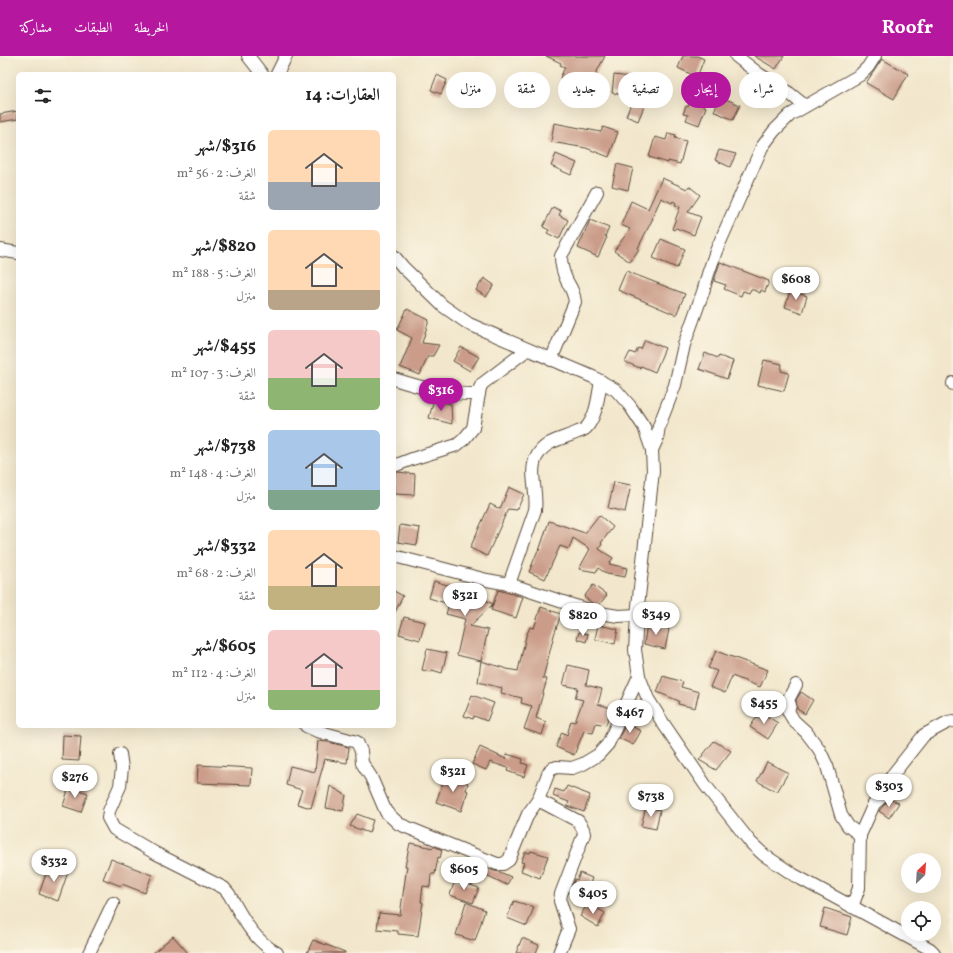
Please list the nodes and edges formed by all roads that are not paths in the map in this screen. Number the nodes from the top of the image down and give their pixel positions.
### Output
1 (248, 56) edge
2 (286, 56) edge
3 (736, 56) edge
4 (875, 56) edge
5 (260, 72) edge
6 (278, 72) edge
7 (805, 106) junction
8 (597, 192) dead end
9 (0, 250) edge
10 (16, 253) edge
11 (396, 258) edge
12 (527, 350) junction
13 (551, 360) junction
14 (396, 380) edge
15 (600, 381) junction
16 (478, 394) junction
17 (652, 450) junction
18 (396, 465) edge
19 (396, 557) edge
20 (509, 584) junction
21 (637, 615) junction
22 (639, 676) junction
23 (796, 685) dead end
24 (953, 721) edge
25 (310, 728) edge
26 (120, 754) dead end
27 (538, 800) junction
28 (860, 835) junction
29 (113, 903) dead end
30 (852, 907) junction
31 (89, 953) edge
32 (277, 953) edge
33 (559, 953) edge
34 (934, 953) edge

1 - 5 street
2 - 6 street
3 - 7 street
4 - 7 street
7 - 17 street
8 - 13 street
9 - 10 street
11 - 12 street
12 - 13 street
12 - 16 street
13 - 15 street
14 - 16 street
15 - 17 street
15 - 20 street
16 - 18 street
17 - 21 street
19 - 20 street
20 - 21 street
21 - 22 street
22 - 27 street
22 - 30 street
23 - 28 street
24 - 28 street
25 - 27 street
26 - 32 street
27 - 33 street
28 - 30 street
29 - 31 street
30 - 34 street

